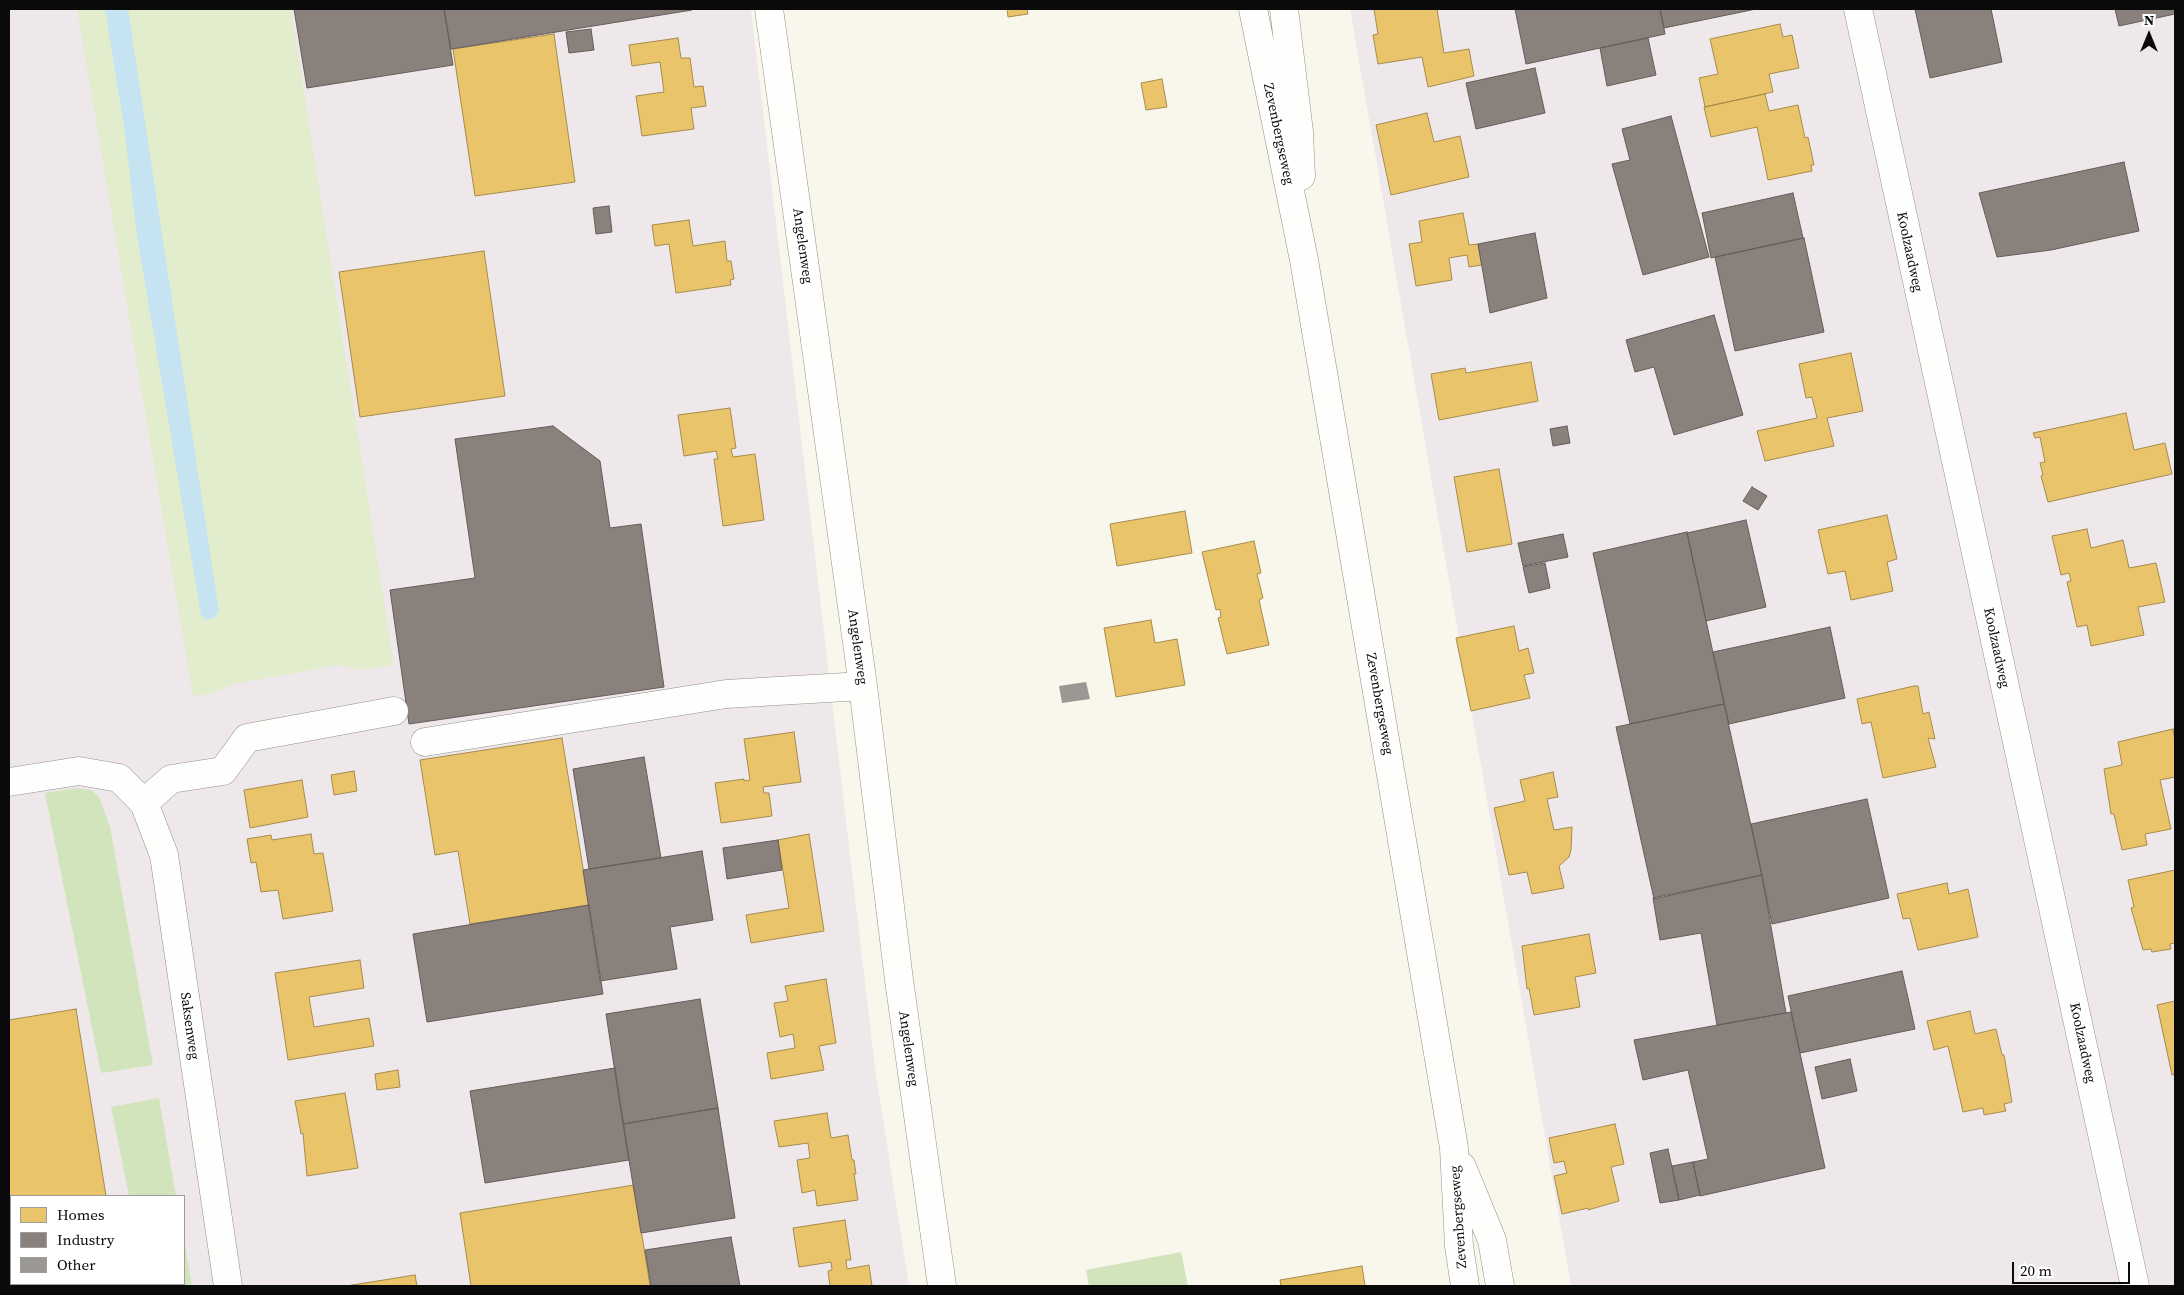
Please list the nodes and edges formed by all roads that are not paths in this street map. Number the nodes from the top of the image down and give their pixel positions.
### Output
1 (769, 9) edge
2 (1252, 9) edge
3 (1284, 9) edge
4 (1858, 9) edge
5 (1304, 260) junction
6 (862, 686) junction
7 (394, 711) dead end
8 (425, 742) dead end
9 (9, 782) edge
10 (144, 803) junction
11 (1454, 1148) junction
12 (228, 1286) edge
13 (942, 1286) edge
14 (1465, 1286) edge
15 (1500, 1286) edge
16 (2135, 1286) edge

1 - 6 street, Angelenweg
2 - 5 street, Zevenbergseweg
3 - 5 street, Zevenbergseweg
4 - 16 street, Koolzaadweg
5 - 11 street, Zevenbergseweg
6 - 8 street
6 - 13 street, Angelenweg
7 - 10 street
9 - 10 street, Saksenweg
10 - 12 street, Saksenweg
11 - 14 street, Zevenbergseweg
11 - 15 street, Zevenbergseweg

